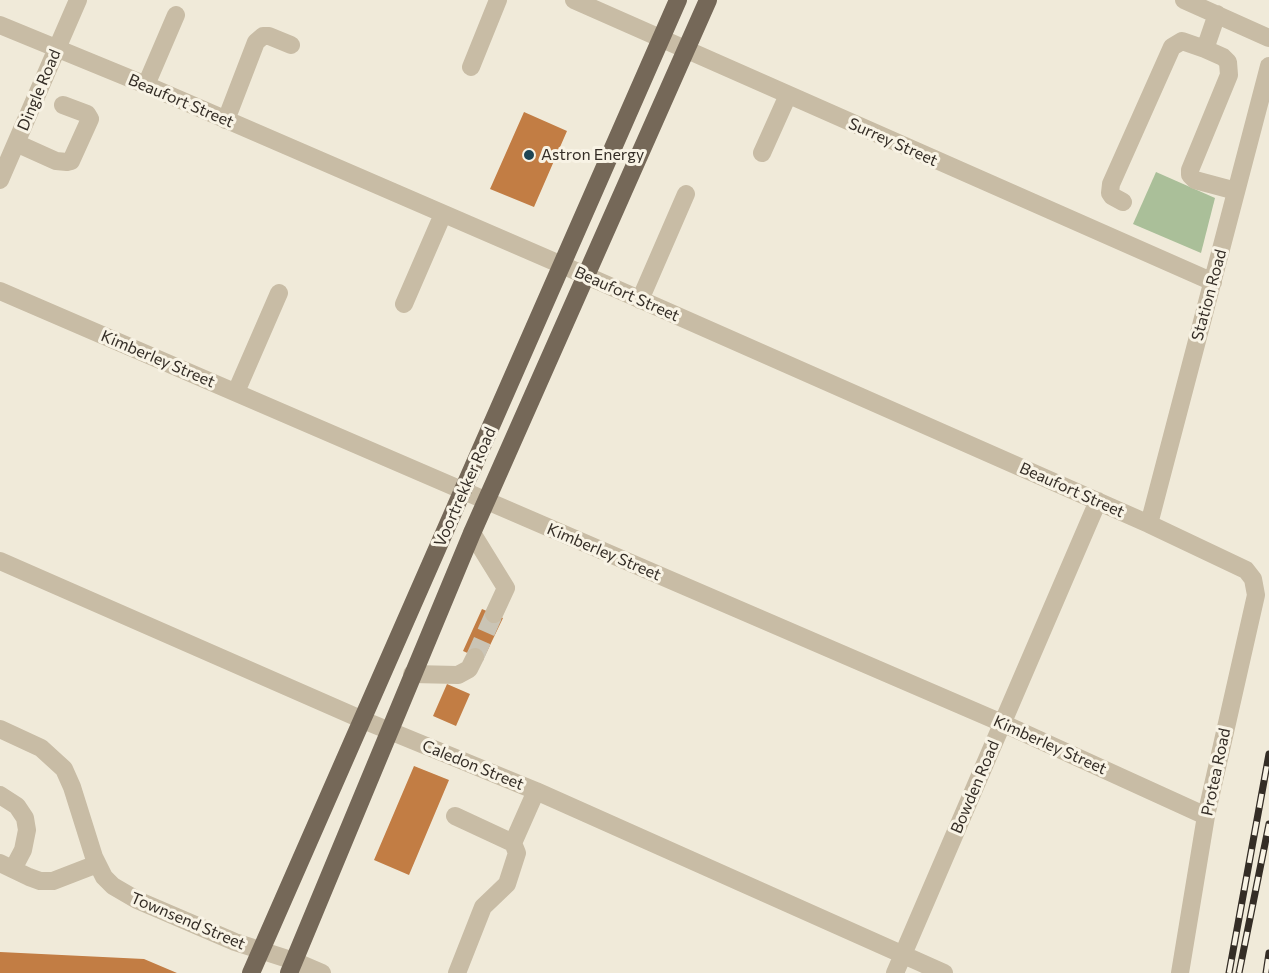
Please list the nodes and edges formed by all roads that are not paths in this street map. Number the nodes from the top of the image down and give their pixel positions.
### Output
1 (78, 0) edge
2 (498, 0) edge
3 (574, 0) edge
4 (678, 0) edge
5 (708, 0) edge
6 (1184, 0) edge
7 (1217, 14) junction
8 (176, 15) dead end
9 (0, 25) edge
10 (661, 38) junction
11 (1269, 38) edge
12 (291, 45) dead end
13 (57, 49) junction
14 (687, 49) junction
15 (1205, 49) junction
16 (1269, 66) edge
17 (471, 67) dead end
18 (146, 85) junction
19 (788, 95) junction
20 (63, 105) dead end
21 (226, 120) junction
22 (16, 143) junction
23 (762, 153) dead end
24 (0, 180) edge
25 (1236, 191) junction
26 (686, 194) dead end
27 (1123, 202) dead end
28 (443, 214) junction
29 (562, 265) junction
30 (586, 276) junction
31 (1214, 282) junction
32 (0, 291) edge
33 (279, 293) dead end
34 (640, 300) junction
35 (404, 304) dead end
36 (236, 392) junction
37 (464, 491) junction
38 (1098, 501) junction
39 (486, 502) junction
40 (1149, 524) junction
41 (472, 533) junction
42 (0, 561) edge
43 (1250, 573) joint
44 (494, 614) tunnel mouth
45 (475, 657) tunnel mouth
46 (412, 674) junction
47 (363, 720) junction
48 (1002, 723) junction
49 (0, 729) edge
50 (389, 731) junction
51 (536, 791) junction
52 (0, 795) edge
53 (455, 816) dead end
54 (1206, 816) junction
55 (513, 843) junction
56 (97, 864) junction
57 (7, 866) edge
58 (261, 951) junction
59 (903, 955) junction
60 (291, 967) edge
61 (251, 973) edge
62 (322, 973) edge
63 (457, 973) edge
64 (895, 973) edge
65 (944, 973) edge
66 (1180, 973) edge

1 - 13 street, Dingle Road
2 - 17 street
3 - 10 street, Surrey Street
4 - 10 main road, Voortrekker Road
5 - 14 main road, Voortrekker Road
6 - 7 street
7 - 11 street
7 - 15 street
8 - 18 street
9 - 13 street, Beaufort Street
10 - 14 street, Surrey Street
10 - 29 main road, Voortrekker Road
12 - 21 street
13 - 18 street, Beaufort Street
13 - 22 street, Dingle Road
14 - 19 street, Surrey Street
14 - 30 main road, Voortrekker Road
15 - 25 street
15 - 27 street
16 - 25 street, Station Road
18 - 21 street, Beaufort Street
19 - 23 street
19 - 31 street, Surrey Street
20 - 22 street
21 - 28 street, Beaufort Street
22 - 24 street, Dingle Road
25 - 31 street, Station Road
26 - 34 street
28 - 29 street, Beaufort Street
28 - 35 street
29 - 30 street, Beaufort Street
29 - 37 main road, Voortrekker Road
30 - 34 street, Beaufort Street
30 - 39 main road, Voortrekker Road
31 - 40 street, Station Road
32 - 36 street, Kimberley Street
33 - 36 street
34 - 38 street, Beaufort Street
36 - 37 street, Kimberley Street
37 - 39 street, Kimberley Street
37 - 47 main road, Voortrekker Road
38 - 40 street, Beaufort Street
38 - 48 street, Bowden Road
39 - 41 main road, Voortrekker Road
39 - 48 street, Kimberley Street
40 - 43 street, Beaufort Street
41 - 44 street
41 - 46 main road, Voortrekker Road
42 - 47 street, Caledon Street
43 - 54 street, Protea Road
45 - 46 street
46 - 50 main road, Voortrekker Road
47 - 50 street, Caledon Street
47 - 58 main road, Voortrekker Road
48 - 54 street, Kimberley Street
48 - 59 street, Bowden Road
49 - 56 street, Townsend Street
50 - 51 street, Caledon Street
50 - 60 main road, Voortrekker Road
51 - 55 street
51 - 59 street, Caledon Street
52 - 57 street
53 - 55 street
54 - 66 street, Protea Road
55 - 63 street
56 - 57 street
56 - 58 street, Townsend Street
58 - 60 street, Townsend Street
58 - 61 main road, Voortrekker Road
59 - 64 street, Bowden Road
59 - 65 street, Caledon Street
60 - 62 street, Townsend Street

